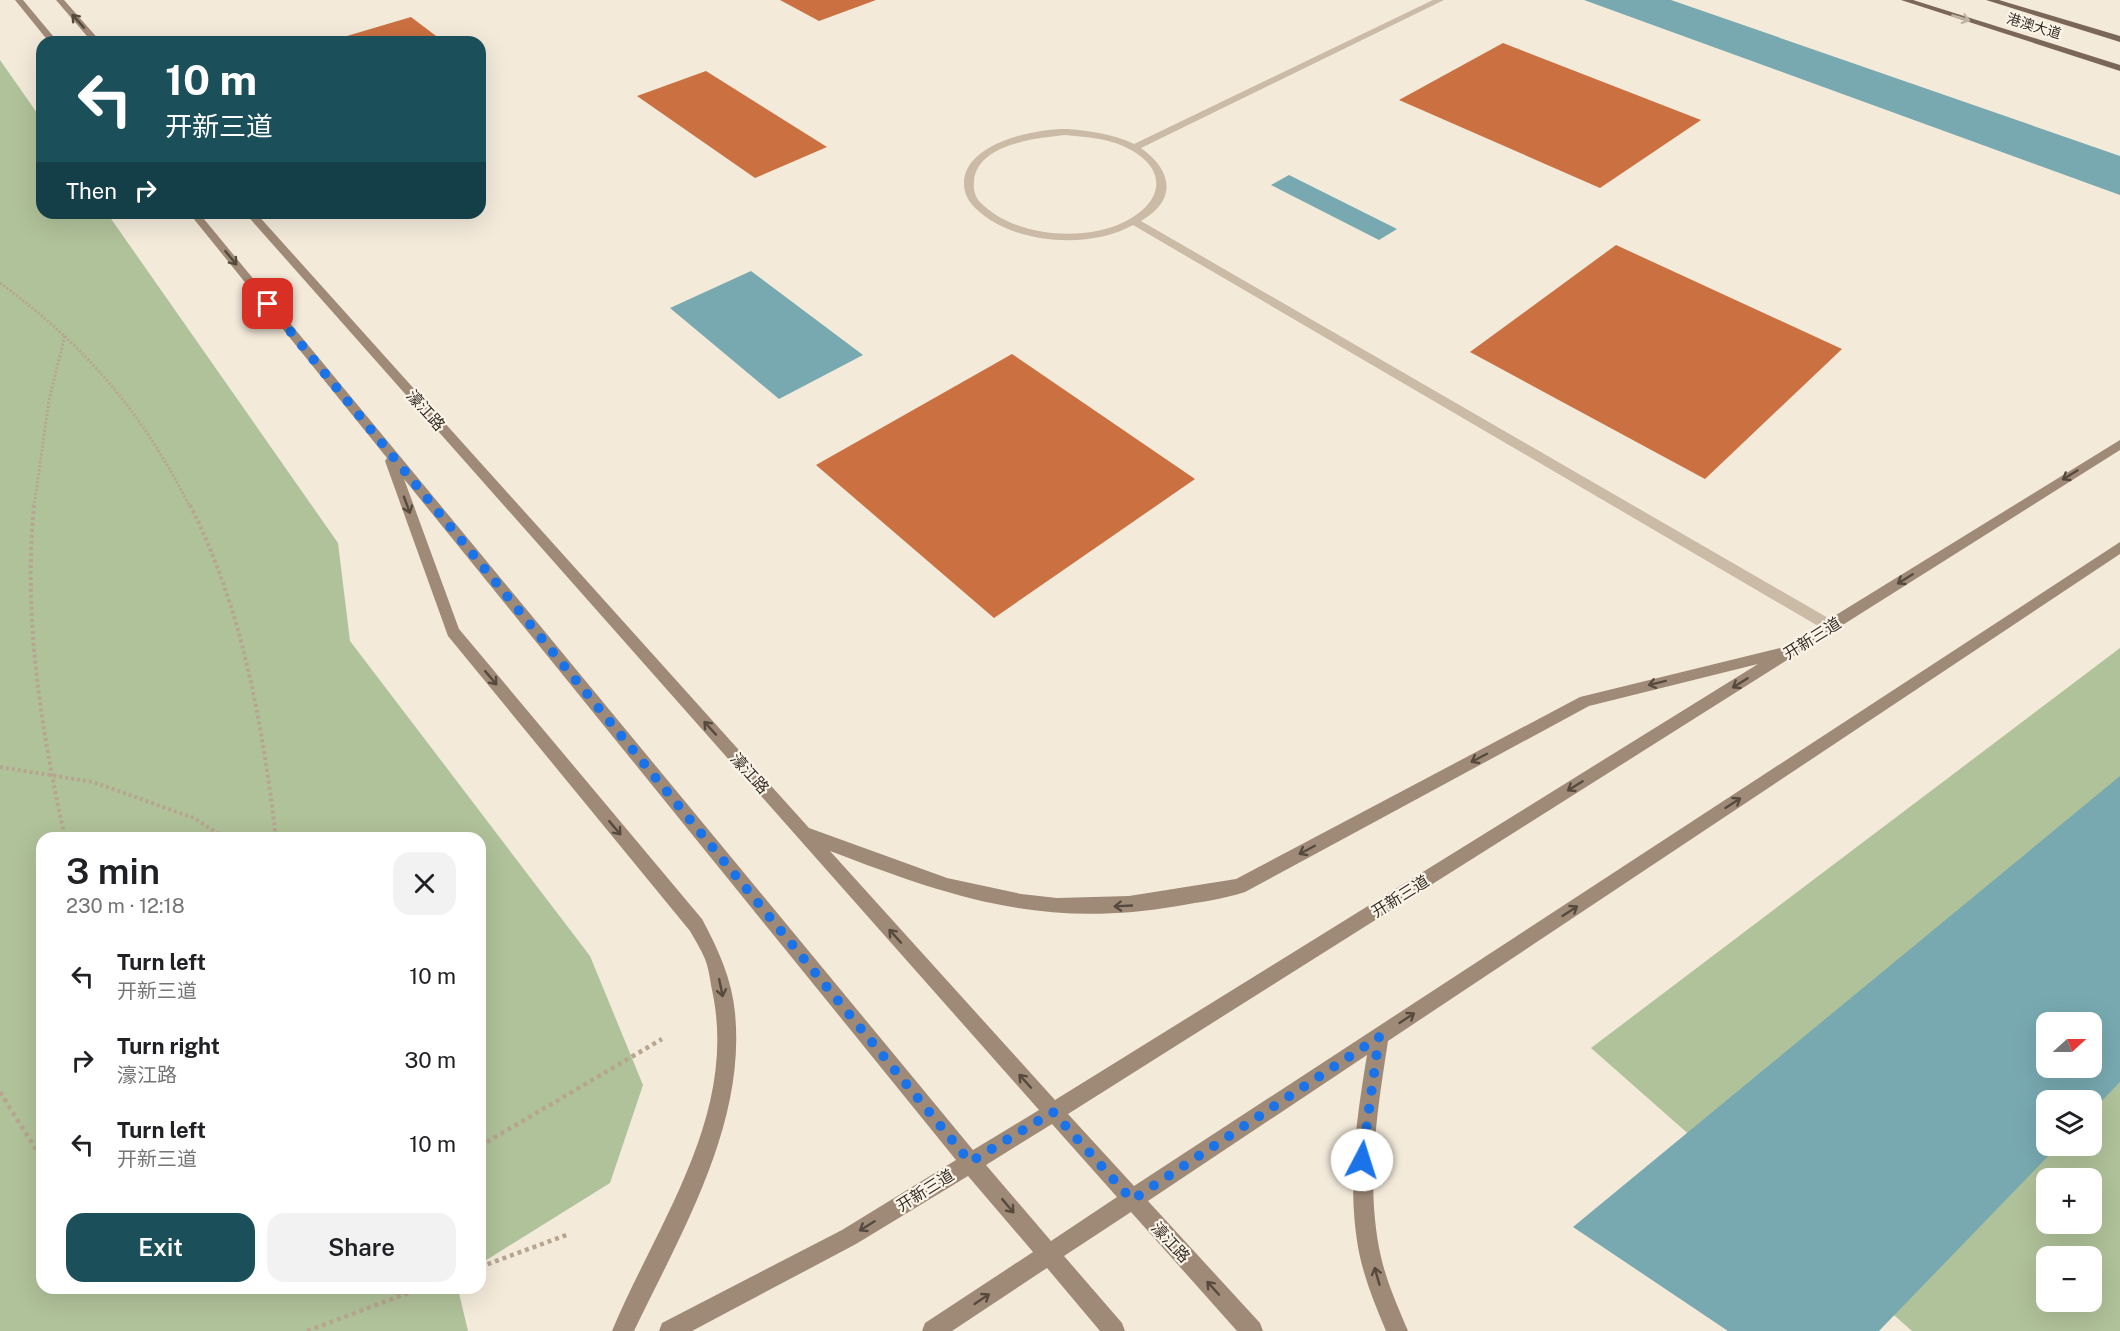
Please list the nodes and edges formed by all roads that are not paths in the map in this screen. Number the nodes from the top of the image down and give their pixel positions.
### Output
1 (19, 0) edge
2 (60, 0) edge
3 (1440, 0) edge
4 (1905, 0) edge
5 (1990, 0) edge
6 (49, 36) edge
7 (92, 36) edge
8 (2120, 39) edge
9 (2120, 68) edge
10 (1134, 148) junction
11 (199, 219) edge
12 (255, 219) edge
13 (1134, 221) junction
14 (2120, 444) edge
15 (387, 450) junction
16 (2120, 547) edge
17 (1830, 626) junction
18 (1796, 648) junction
19 (804, 833) junction
20 (1379, 1037) junction
21 (1053, 1112) junction
22 (970, 1162) junction
23 (1132, 1200) junction
24 (1049, 1254) junction
25 (623, 1331) edge
26 (670, 1331) edge
27 (933, 1331) edge
28 (1114, 1331) edge
29 (1252, 1331) edge
30 (1397, 1331) edge

1 - 6 main road
7 -> 2 main road
3 - 10 lane
4 -> 9 main road, 港澳大道
5 - 8 main road, 港澳大道
10 - 13 lane
10 - 13 lane
11 -> 15 main road
19 -> 12 main road, 濠江路
13 - 17 lane
14 -> 17 main road, 开新三道
15 - 22 main road
15 -> 25 main road
20 -> 16 main road
17 - 18 main road, 开新三道
18 -> 19 main road
18 -> 21 main road, 开新三道
21 -> 19 main road, 濠江路
20 - 23 main road
30 -> 20 main road
21 - 22 main road, 开新三道
21 - 23 main road, 濠江路
22 -> 24 main road
22 -> 26 main road, 开新三道
23 - 24 main road
29 -> 23 main road, 濠江路
27 -> 24 main road
24 - 28 main road

